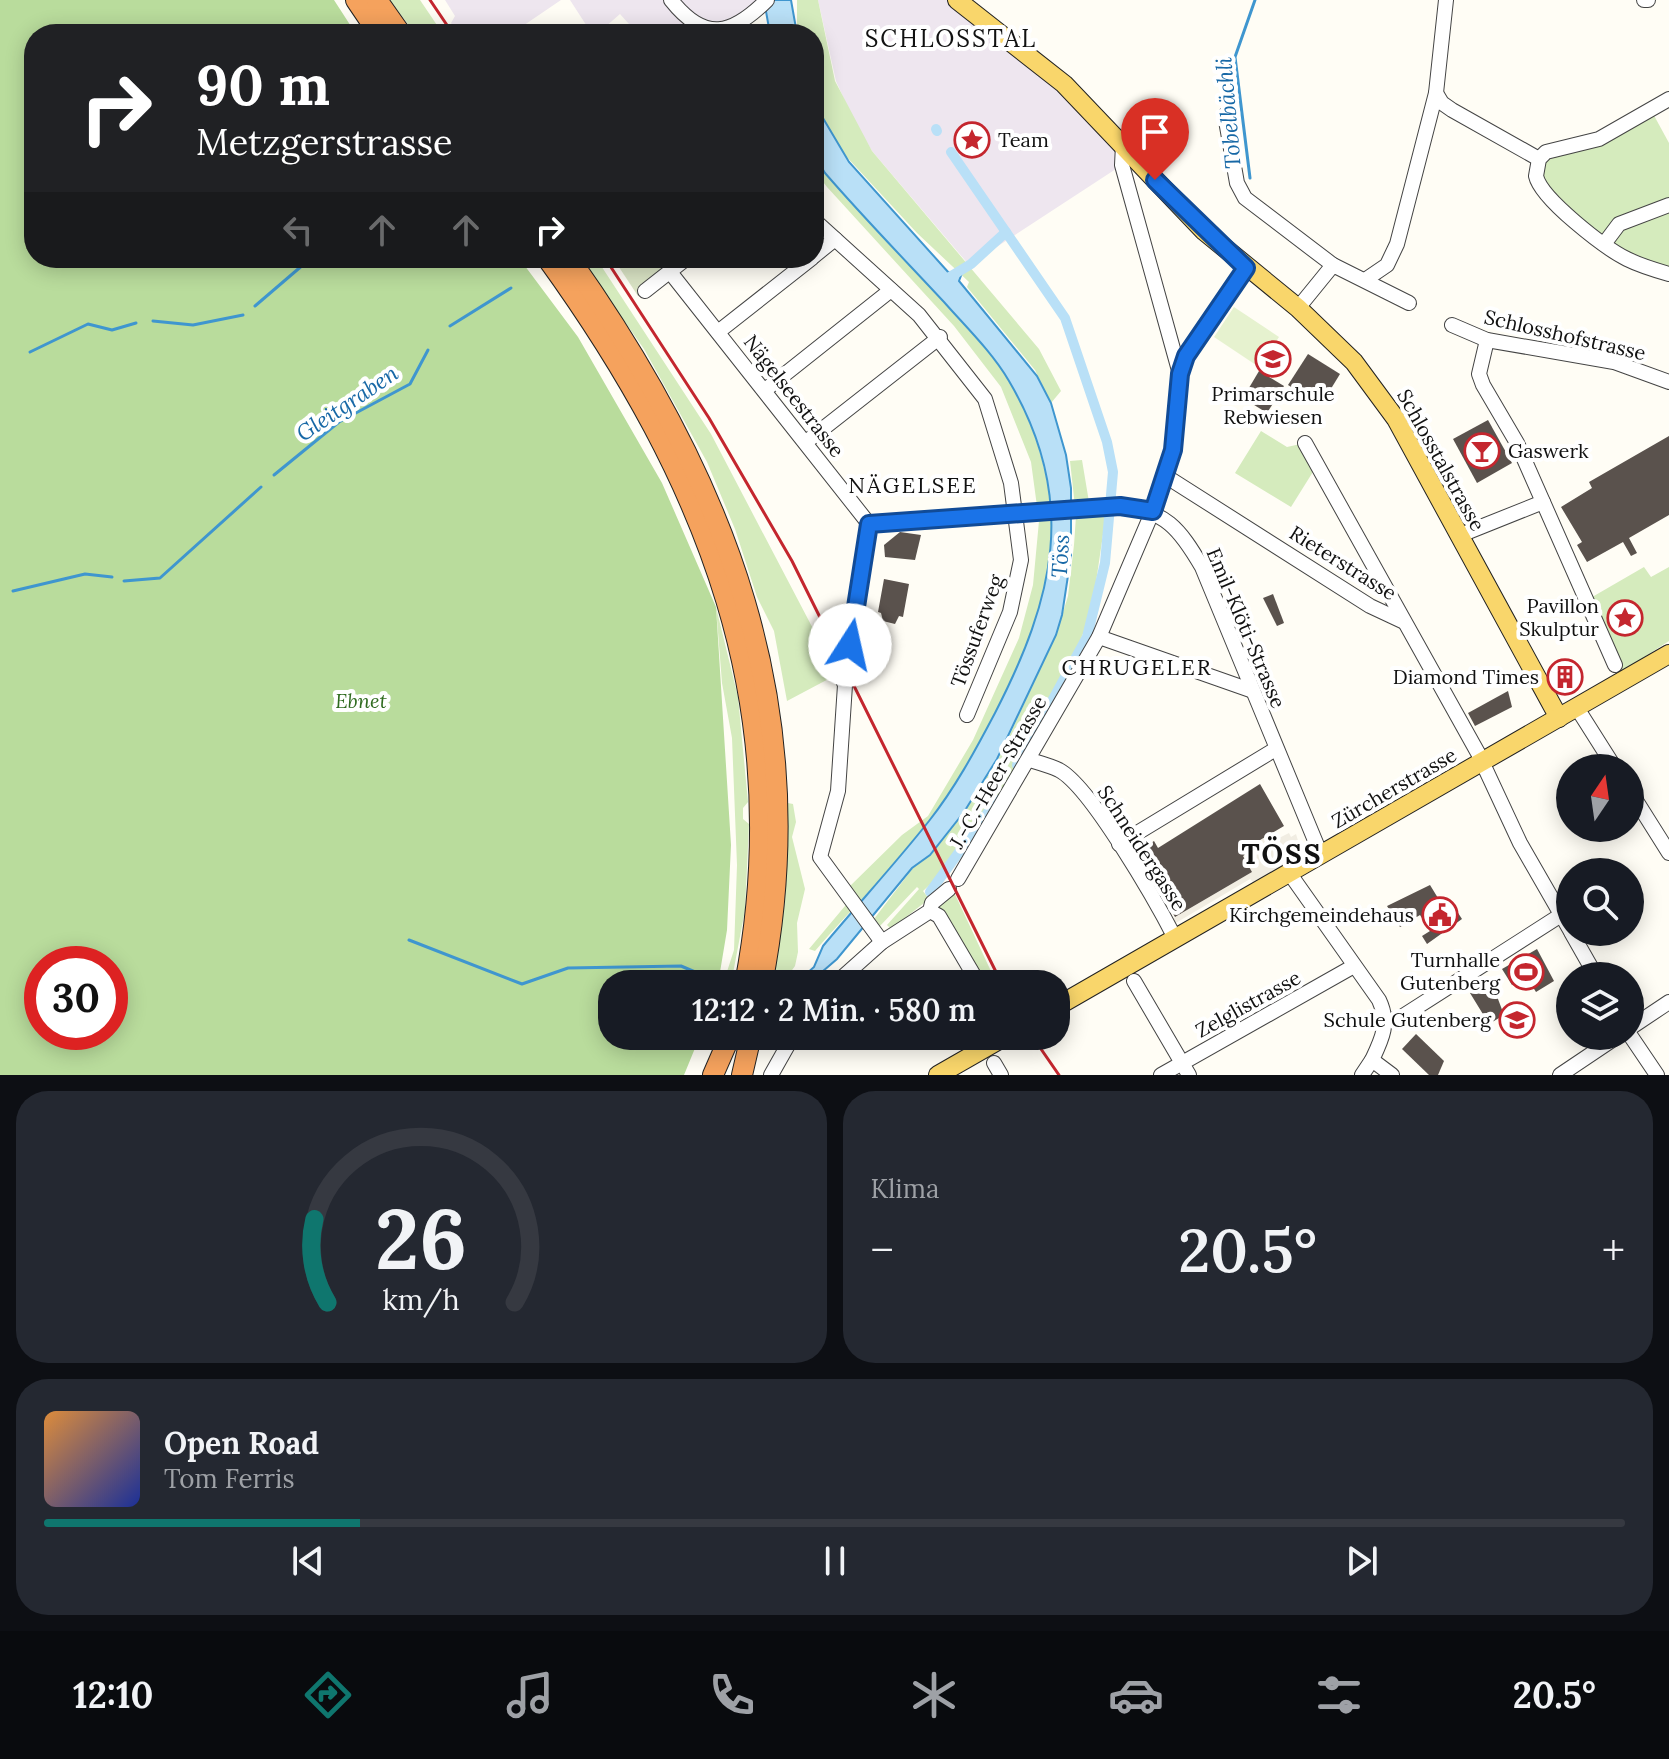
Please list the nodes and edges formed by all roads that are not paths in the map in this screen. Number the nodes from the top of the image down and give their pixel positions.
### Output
1 (356, 0) edge
2 (377, 0) edge
3 (671, 0) edge
4 (767, 0) edge
5 (957, 0) edge
6 (1446, 0) edge
7 (372, 24) edge
8 (394, 24) edge
9 (698, 24) edge
10 (741, 24) edge
11 (1436, 93) junction
12 (1669, 99) edge
13 (1225, 115) dead end
14 (1123, 145) junction
15 (1539, 159) junction
16 (1669, 205) edge
17 (824, 229) edge
18 (835, 239) junction
19 (1604, 244) junction
20 (824, 248) edge
21 (1333, 265) junction
22 (554, 268) edge
23 (576, 268) edge
24 (675, 268) edge
25 (799, 268) edge
26 (1246, 268) junction
27 (670, 272) junction
28 (1669, 274) edge
29 (1365, 280) junction
30 (891, 290) junction
31 (645, 291) dead end
32 (1409, 303) dead end
33 (1298, 308) junction
34 (1452, 325) dead end
35 (718, 332) junction
36 (940, 337) junction
37 (1487, 340) junction
38 (1180, 374) junction
39 (1669, 382) edge
40 (765, 390) junction
41 (806, 442) junction
42 (1305, 443) dead end
43 (1167, 477) junction
44 (1543, 502) junction
45 (1153, 511) junction
46 (1020, 513) junction
47 (869, 524) junction
48 (1458, 536) junction
49 (1402, 621) junction
50 (1099, 637) junction
51 (850, 645) dead end
52 (1669, 654) edge
53 (836, 665) dead end
54 (1615, 665) dead end
55 (1250, 690) junction
56 (1577, 708) junction
57 (967, 715) dead end
58 (1559, 718) junction
59 (1274, 750) junction
60 (1606, 754) edge
61 (1030, 760) junction
62 (1482, 763) junction
63 (1644, 813) edge
64 (1119, 844) junction
65 (1669, 853) edge
66 (1321, 855) junction
67 (1290, 874) junction
68 (1556, 906) edge
69 (930, 911) junction
70 (1556, 918) edge
71 (1172, 932) junction
72 (879, 937) junction
73 (1354, 966) junction
74 (747, 970) edge
75 (764, 970) edge
76 (848, 970) edge
77 (971, 970) edge
78 (1134, 981) dead end
79 (1070, 998) edge
80 (1669, 1002) edge
81 (1644, 1019) edge
82 (1386, 1021) junction
83 (725, 1050) edge
84 (728, 1050) edge
85 (748, 1050) edge
86 (785, 1050) edge
87 (982, 1050) edge
88 (1598, 1050) edge
89 (1640, 1050) edge
90 (1372, 1060) junction
91 (1185, 1069) edge
92 (1566, 1073) edge
93 (713, 1075) edge
94 (723, 1075) edge
95 (742, 1075) edge
96 (771, 1075) edge
97 (938, 1075) edge
98 (1161, 1075) edge
99 (1362, 1075) edge
100 (1392, 1075) edge
101 (1657, 1075) edge

1 - 7 highway
2 - 8 highway
3 - 9 street
4 - 10 street
5 - 14 main road, Schlosstalstrasse
6 - 11 street
11 - 15 street
11 - 29 street
12 - 15 street
13 - 21 street
14 - 26 main road, Schlosstalstrasse
14 - 38 street
15 - 19 street
16 - 19 street
17 - 18 street, Tössuferweg
18 - 20 street
18 - 30 street, Tössuferweg
19 - 28 street
21 - 29 street
21 - 33 street
22 - 74 highway
23 - 75 highway
24 - 27 street
25 - 35 street
26 - 33 main road, Schlosstalstrasse
26 - 38 street
27 - 31 street
27 - 35 street, Nägelseestrasse
29 - 32 street
30 - 36 street, Tössuferweg
30 - 40 street
33 - 48 main road, Schlosstalstrasse
34 - 37 street, Schlosshofstrasse
35 - 40 street, Nägelseestrasse
36 - 41 street
36 - 46 street, Tössuferweg
37 - 39 street, Schlosshofstrasse
37 - 44 street
38 - 43 street
40 - 41 street, Nägelseestrasse
41 - 47 street, Nägelseestrasse
42 - 49 street
43 - 45 street
43 - 49 street, Rieterstrasse
44 - 48 street
44 - 54 street
45 - 46 street
45 - 50 street, J.-C.-Heer-Strasse
45 - 55 street, Emil-Klöti-Strasse
46 - 47 street
46 - 57 street, Tössuferweg
47 - 51 street
48 - 58 main road, Schlosstalstrasse
49 - 62 street, Rieterstrasse
50 - 55 street
50 - 61 street, J.-C.-Heer-Strasse
52 - 56 main road, Zürcherstrasse
53 - 72 street
55 - 59 street, Emil-Klöti-Strasse
56 - 58 main road, Zürcherstrasse
56 - 60 street
58 - 62 main road, Zürcherstrasse
59 - 64 street
59 - 66 street, Emil-Klöti-Strasse
61 - 64 street, Schneidergasse
61 - 69 street, J.-C.-Heer-Strasse
62 - 66 main road, Zürcherstrasse
62 - 68 street, Rieterstrasse
63 - 65 street
64 - 71 street, Schneidergasse
66 - 67 main road, Zürcherstrasse
67 - 71 main road, Zürcherstrasse
67 - 73 street
69 - 72 street, J.-C.-Heer-Strasse
69 - 77 street
70 - 82 street
71 - 79 main road, Zürcherstrasse
72 - 76 street, J.-C.-Heer-Strasse
73 - 82 street
73 - 91 street, Zelglistrasse
78 - 91 street
80 - 81 street
82 - 90 street
83 - 93 highway
84 - 94 highway
85 - 95 highway
86 - 96 street
87 - 97 main road
88 - 92 street
89 - 101 street
90 - 99 street
90 - 100 street
91 - 98 street, Zelglistrasse

